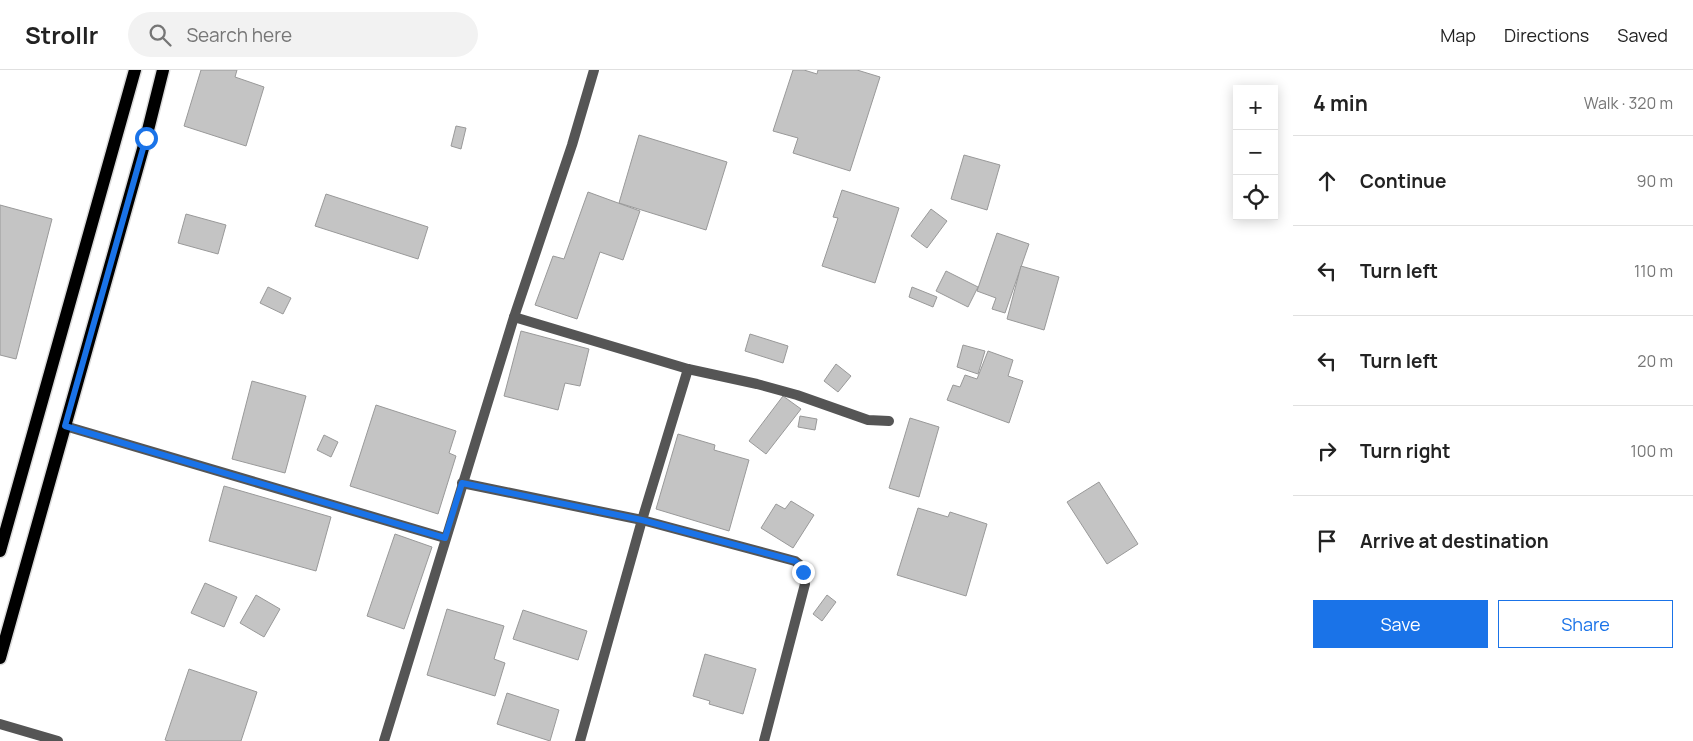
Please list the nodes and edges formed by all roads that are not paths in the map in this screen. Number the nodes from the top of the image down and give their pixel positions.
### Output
1 (135, 70) edge
2 (163, 70) edge
3 (594, 70) edge
4 (514, 317) junction
5 (688, 369) junction
6 (889, 421) dead end
7 (65, 426) junction
8 (462, 483) junction
9 (642, 520) junction
10 (445, 538) junction
11 (0, 551) edge
12 (0, 658) edge
13 (0, 724) edge
14 (58, 741) edge
15 (384, 741) edge
16 (580, 741) edge
17 (764, 741) edge

1 - 11 main road
2 - 7 main road
3 - 4 street
4 - 5 street
4 - 8 street
5 - 6 street
5 - 9 street
7 - 10 street
7 - 12 main road
8 - 9 street
8 - 10 street
9 - 16 street
9 - 17 street
10 - 15 street
13 - 14 street

